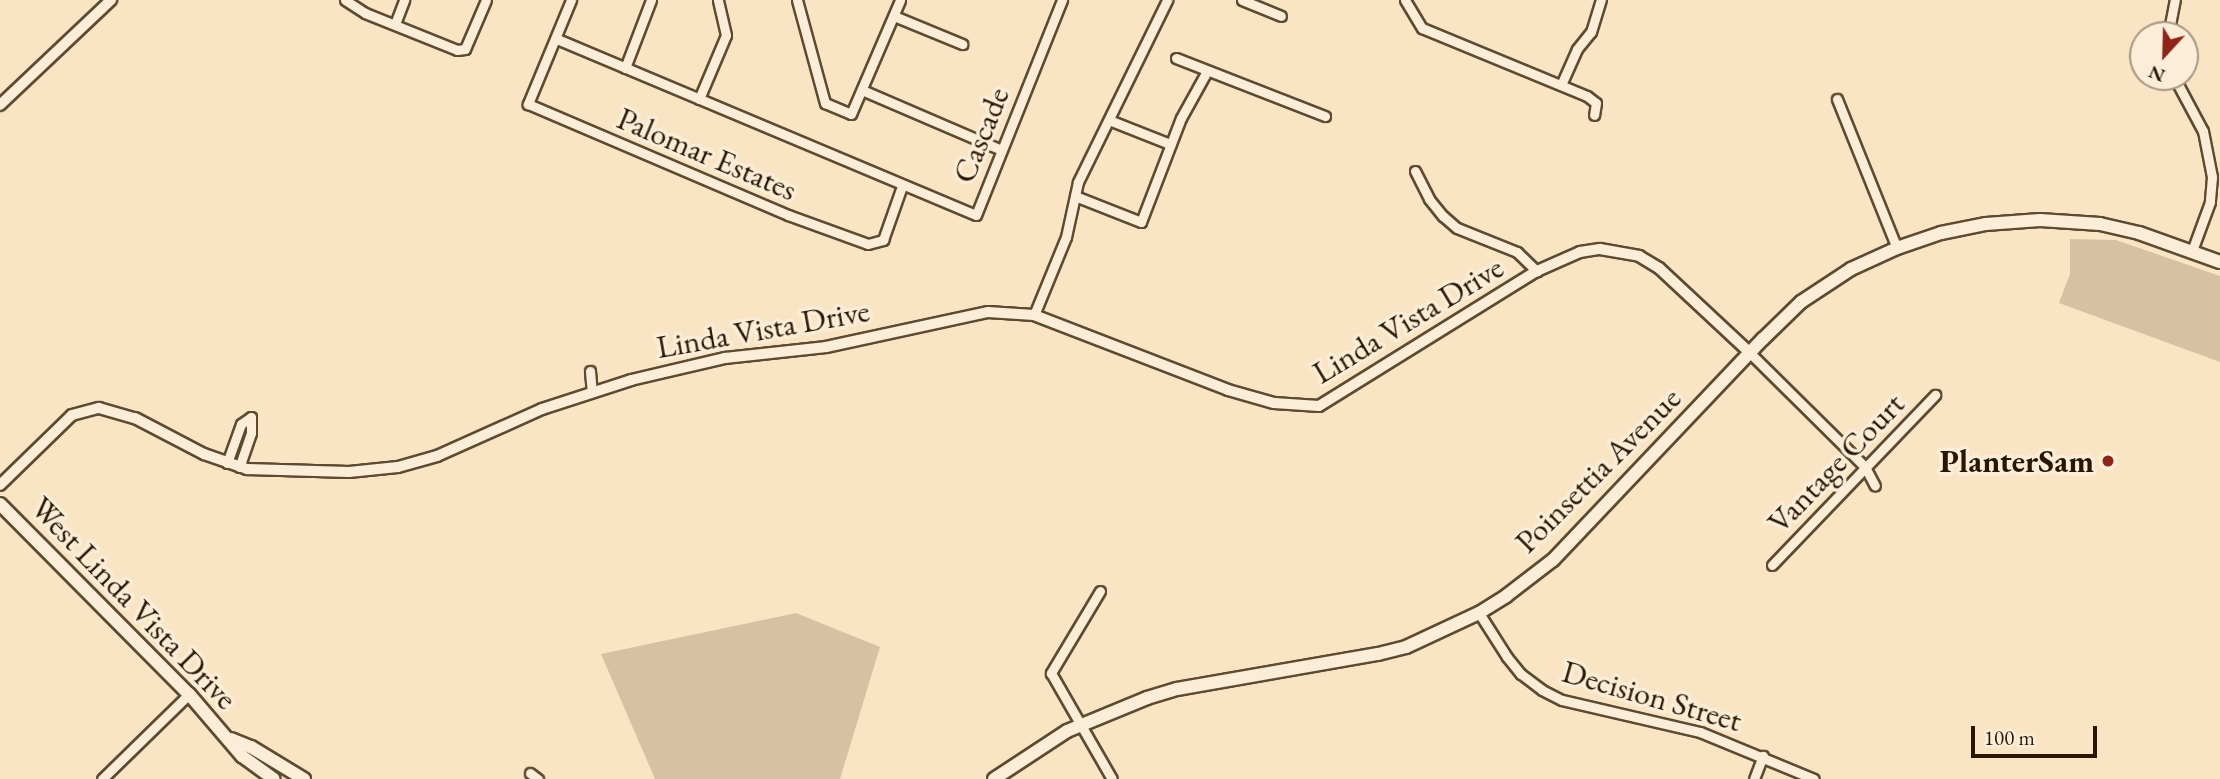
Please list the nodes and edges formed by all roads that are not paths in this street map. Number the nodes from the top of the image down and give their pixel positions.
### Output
1 (111, 0) edge
2 (345, 0) edge
3 (404, 0) edge
4 (486, 0) edge
5 (571, 0) edge
6 (651, 0) edge
7 (718, 0) edge
8 (797, 0) edge
9 (900, 0) edge
10 (1062, 0) edge
11 (1167, 0) edge
12 (1242, 0) edge
13 (1405, 0) edge
14 (1601, 0) edge
15 (2175, 0) edge
16 (894, 16) junction
17 (1281, 16) dead end
18 (2171, 21) edge
19 (395, 24) junction
20 (557, 38) junction
21 (962, 44) dead end
22 (1176, 58) dead end
23 (625, 68) junction
24 (1208, 71) junction
25 (1561, 85) junction
26 (862, 90) junction
27 (2182, 91) edge
28 (699, 99) junction
29 (1837, 99) dead end
30 (0, 105) edge
31 (1594, 115) dead end
32 (1325, 116) dead end
33 (1109, 120) junction
34 (1170, 144) junction
35 (1001, 150) junction
36 (1415, 171) dead end
37 (902, 186) junction
38 (1075, 196) junction
39 (1896, 248) junction
40 (2192, 251) junction
41 (2220, 262) edge
42 (1537, 271) junction
43 (1034, 315) junction
44 (1750, 353) junction
45 (590, 371) dead end
46 (592, 392) junction
47 (1935, 395) dead end
48 (226, 463) junction
49 (239, 467) junction
50 (1865, 467) junction
51 (0, 485) edge
52 (1875, 486) dead end
53 (0, 504) edge
54 (1772, 565) dead end
55 (1100, 591) dead end
56 (1479, 612) junction
57 (189, 694) junction
58 (1083, 723) junction
59 (230, 739) junction
60 (1763, 756) junction
61 (102, 779) edge
62 (274, 779) edge
63 (304, 779) edge
64 (994, 779) edge
65 (1112, 779) edge
66 (1754, 779) edge
67 (1814, 779) edge

1 - 30 street
2 - 19 street
3 - 19 street
4 - 19 street
5 - 20 street
6 - 23 street
7 - 28 street
8 - 26 street
9 - 16 street
10 - 35 street, Cascade
11 - 33 street
12 - 17 street
13 - 25 street
14 - 25 street
15 - 18 street
16 - 21 street
16 - 26 street
20 - 23 street
20 - 37 street, Palomar Estates
22 - 24 street
23 - 28 street
24 - 32 street
24 - 34 street
25 - 31 street
26 - 35 street
27 - 40 street
28 - 37 street
29 - 39 street
33 - 34 street
33 - 38 street
34 - 38 street
35 - 37 street, Cascade
36 - 42 street, Linda Vista Drive
38 - 43 street
39 - 40 main road, Poinsettia Avenue
39 - 44 main road, Poinsettia Avenue
40 - 41 main road, Poinsettia Avenue
42 - 43 street, Linda Vista Drive
42 - 44 street, Linda Vista Drive
43 - 46 street, Linda Vista Drive
44 - 50 street
44 - 56 main road, Poinsettia Avenue
45 - 46 street
46 - 49 street, Linda Vista Drive
47 - 50 street, Vantage Court
48 - 49 street, Linda Vista Drive
48 - 49 street
48 - 51 street, Linda Vista Drive
50 - 52 street
50 - 54 street, Vantage Court
53 - 57 main road, West Linda Vista Drive
55 - 58 street
56 - 58 main road, Poinsettia Avenue
56 - 60 street, Decision Street
57 - 59 main road, West Linda Vista Drive
57 - 61 street
58 - 64 main road, Poinsettia Avenue
58 - 65 street
59 - 62 main road, West Linda Vista Drive
59 - 63 main road, West Linda Vista Drive
60 - 66 street
60 - 67 street, Decision Street

